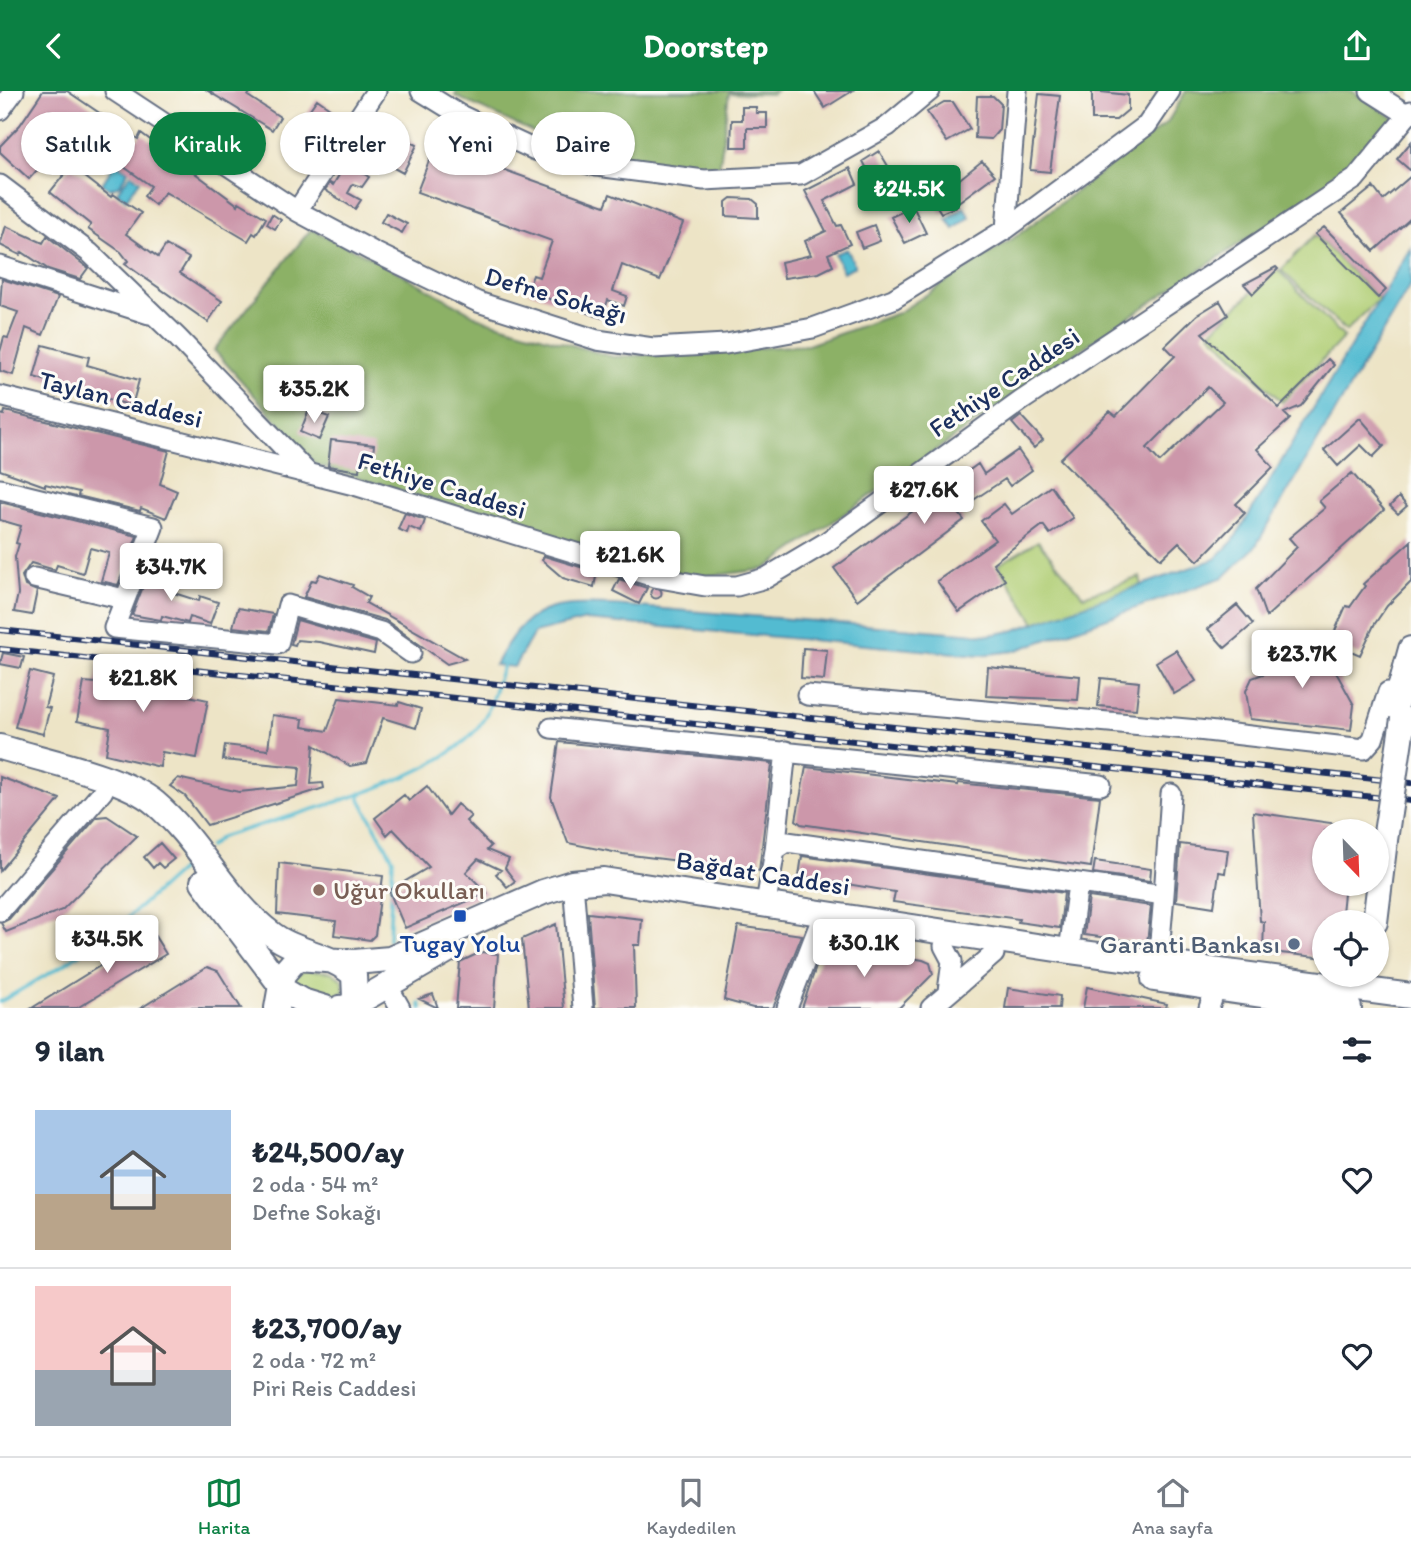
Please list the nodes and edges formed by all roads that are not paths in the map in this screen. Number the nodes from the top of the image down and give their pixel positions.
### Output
1 (14, 91) edge
2 (115, 91) edge
3 (376, 91) edge
4 (421, 91) edge
5 (930, 91) edge
6 (1017, 91) edge
7 (1370, 91) edge
8 (1163, 96) edge
9 (0, 110) edge
10 (1409, 113) edge
11 (0, 185) edge
12 (297, 211) junction
13 (1006, 229) junction
14 (0, 266) edge
15 (154, 316) junction
16 (0, 396) edge
17 (310, 475) junction
18 (0, 489) edge
19 (34, 578) dead end
20 (124, 599) junction
21 (1411, 647) edge
22 (411, 653) dead end
23 (1411, 685) edge
24 (807, 695) dead end
25 (1398, 719) junction
26 (551, 728) dead end
27 (0, 747) edge
28 (786, 751) junction
29 (0, 760) edge
30 (1101, 785) dead end
31 (103, 792) junction
32 (1171, 794) dead end
33 (1383, 819) edge
34 (186, 850) junction
35 (775, 850) junction
36 (1078, 884) junction
37 (8, 889) edge
38 (221, 891) junction
39 (574, 894) junction
40 (1164, 894) junction
41 (766, 903) junction
42 (0, 911) edge
43 (820, 923) junction
44 (944, 946) junction
45 (1069, 951) junction
46 (253, 952) junction
47 (994, 954) junction
48 (326, 958) junction
49 (1158, 963) junction
50 (387, 985) junction
51 (1358, 988) edge
52 (948, 991) junction
53 (1411, 996) edge
54 (279, 997) edge
55 (1212, 998) edge
56 (270, 1008) edge
57 (341, 1008) edge
58 (400, 1008) edge
59 (583, 1008) edge
60 (787, 1008) edge
61 (931, 1008) edge

1 - 9 street
2 - 12 street, Defne Sokağı
3 - 12 street
4 - 5 street
6 - 13 street
7 - 10 street
8 - 13 street, Defne Sokağı
10 - 17 street, Fethiye Caddesi
11 - 15 street
12 - 13 street, Defne Sokağı
14 - 15 street
15 - 17 street
16 - 17 street, Taylan Caddesi
18 - 20 street
19 - 20 street
20 - 22 street
21 - 24 street
21 - 25 main road
23 - 25 main road
25 - 33 main road, bridge
26 - 28 street
27 - 34 main road
28 - 30 street
28 - 35 street
29 - 31 main road
31 - 34 main road
31 - 37 street
32 - 40 street
34 - 38 main road, Bağdat Caddesi
35 - 36 street
35 - 41 street
36 - 40 street
36 - 45 street
37 - 42 street
38 - 46 main road, Bağdat Caddesi
38 - 48 main road, Bağdat Caddesi
39 - 43 main road, Bağdat Caddesi
39 - 50 main road, Bağdat Caddesi
39 - 59 street
40 - 49 street
41 - 45 main road, Bağdat Caddesi
41 - 48 main road, Bağdat Caddesi
43 - 44 main road, Bağdat Caddesi
43 - 60 street
44 - 47 main road, Bağdat Caddesi
44 - 52 street
45 - 49 main road, Bağdat Caddesi
46 - 54 main road, Bağdat Caddesi
46 - 56 main road
47 - 52 street
47 - 55 main road, Bağdat Caddesi
48 - 54 main road, Bağdat Caddesi
48 - 57 main road, Bağdat Caddesi
49 - 51 main road, Bağdat Caddesi
50 - 57 main road, Bağdat Caddesi
50 - 58 street
51 - 53 main road, Bağdat Caddesi
51 - 55 main road, Bağdat Caddesi
52 - 61 street
54 - 57 main road, Bağdat Caddesi

